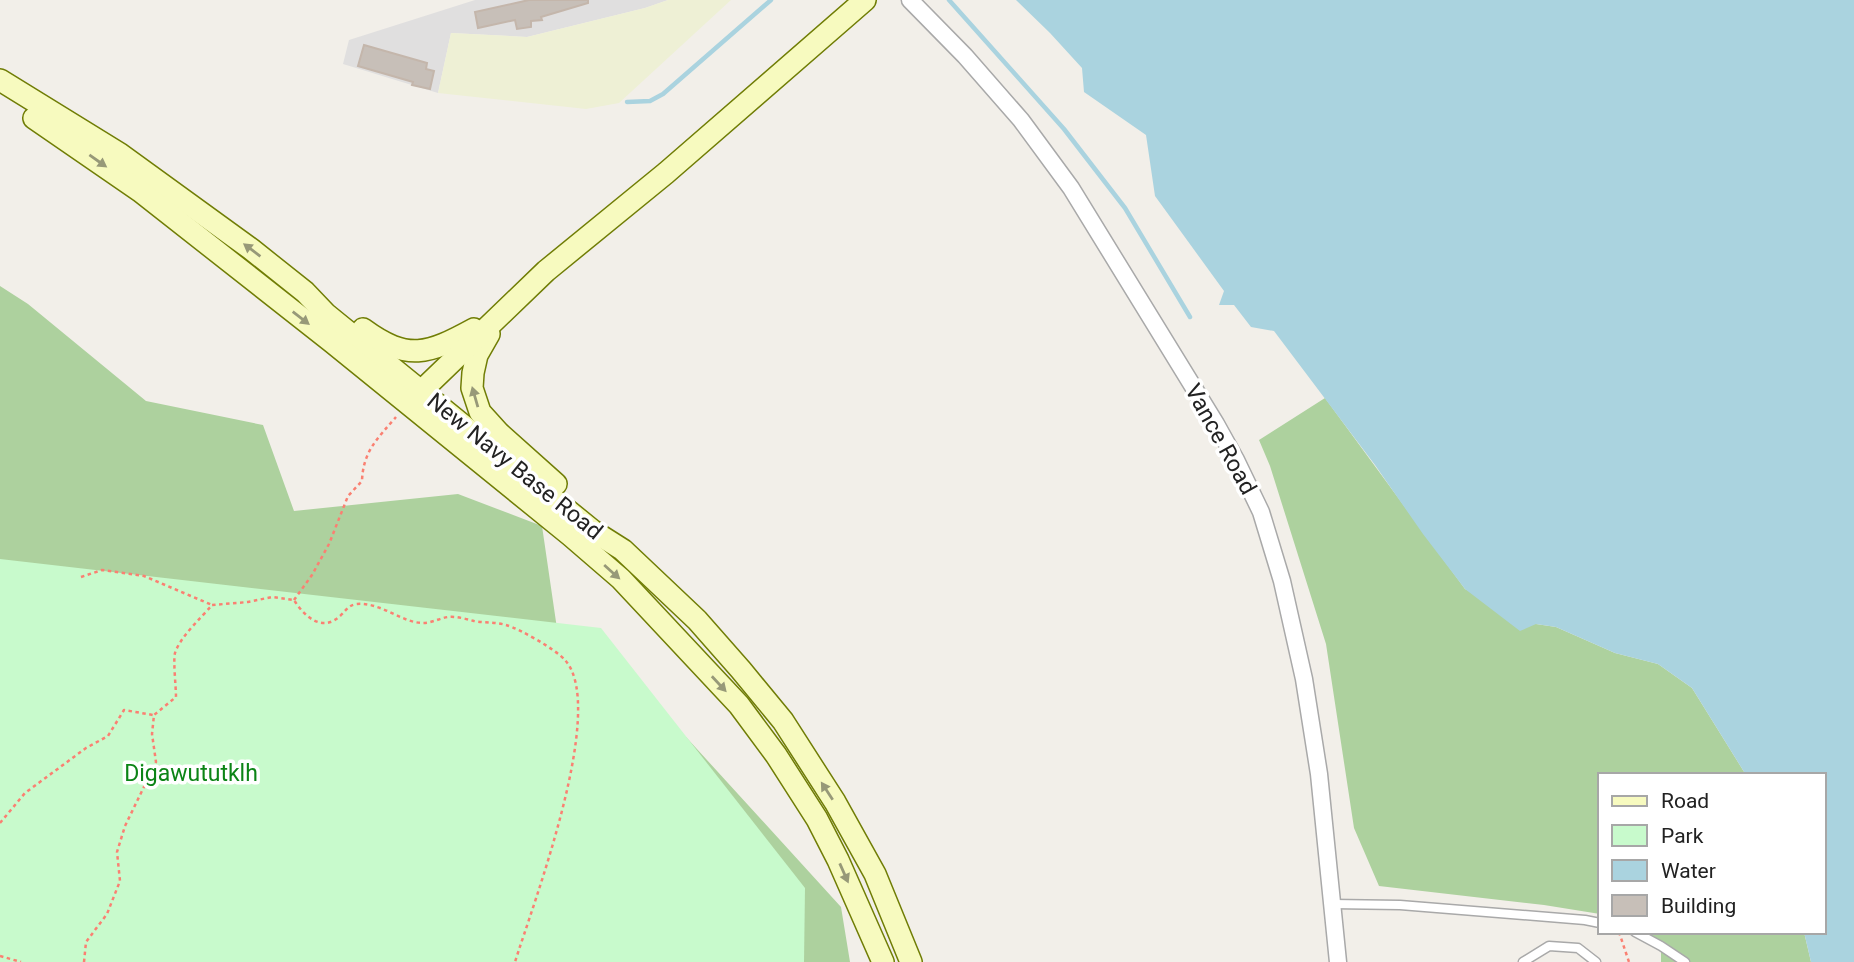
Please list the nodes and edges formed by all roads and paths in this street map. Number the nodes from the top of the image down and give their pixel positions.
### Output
1 (865, 0) edge
2 (910, 0) edge
3 (0, 80) edge
4 (0, 96) edge
5 (305, 292) junction
6 (500, 314) junction
7 (414, 398) junction
8 (623, 550) junction
9 (80, 577) dead end
10 (294, 600) junction
11 (212, 605) junction
12 (154, 715) junction
13 (0, 823) edge
14 (1332, 904) junction
15 (1598, 923) edge
16 (1620, 934) edge
17 (1639, 934) edge
18 (0, 956) edge
19 (20, 962) edge
20 (84, 962) edge
21 (515, 962) edge
22 (883, 962) edge
23 (911, 962) edge
24 (1338, 962) edge
25 (1522, 962) edge
26 (1596, 962) edge
27 (1629, 962) edge
28 (1685, 962) edge

1 - 6 main road
2 - 14 street, Vance Road
5 -> 3 main road, New Navy Base Road
4 -> 7 main road, New Navy Base Road
5 - 6 main road
5 - 7 main road, New Navy Base Road
6 - 7 main road
8 -> 6 main road
7 - 8 main road, New Navy Base Road
7 - 10 path
7 -> 22 main road, New Navy Base Road
23 -> 8 main road, New Navy Base Road
9 - 11 path
10 - 11 path
10 - 21 path
11 - 12 path
12 - 13 path
12 - 20 path
14 - 15 lane
14 - 24 street, Vance Road
16 - 27 path
17 - 28 lane
18 - 19 path
25 - 26 lane

